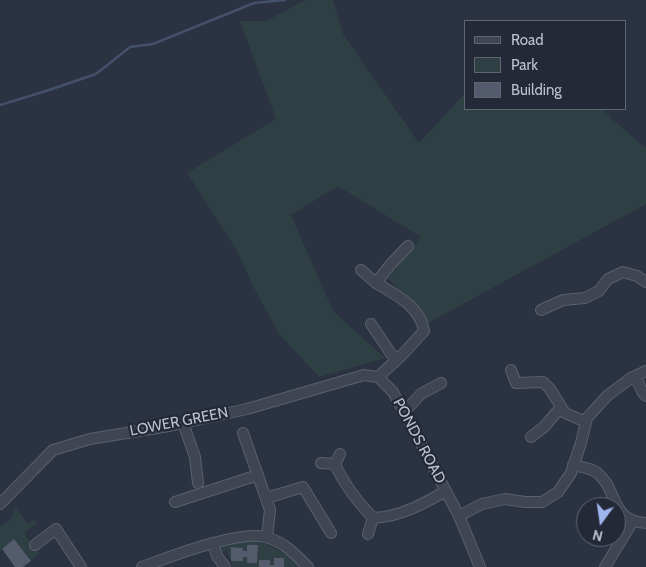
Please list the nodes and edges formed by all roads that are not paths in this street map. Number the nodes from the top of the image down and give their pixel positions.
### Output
1 (408, 246) dead end
2 (362, 270) dead end
3 (646, 282) edge
4 (376, 283) junction
5 (540, 310) dead end
6 (371, 324) dead end
7 (396, 361) junction
8 (511, 370) dead end
9 (646, 371) edge
10 (634, 376) junction
11 (378, 377) junction
12 (440, 383) dead end
13 (646, 396) edge
14 (561, 407) junction
15 (404, 412) junction
16 (586, 422) junction
17 (183, 423) junction
18 (243, 433) dead end
19 (531, 437) dead end
20 (340, 454) dead end
21 (321, 463) dead end
22 (334, 464) junction
23 (573, 465) junction
24 (258, 474) junction
25 (198, 483) dead end
26 (446, 491) junction
27 (266, 498) junction
28 (175, 502) dead end
29 (0, 504) edge
30 (459, 516) junction
31 (373, 518) junction
32 (633, 521) junction
33 (646, 523) edge
34 (331, 533) dead end
35 (368, 534) dead end
36 (267, 537) junction
37 (213, 543) junction
38 (35, 546) dead end
39 (81, 567) edge
40 (142, 567) edge
41 (225, 567) edge
42 (308, 567) edge
43 (480, 567) edge
44 (605, 567) edge

1 - 4 street
2 - 4 street
3 - 5 street
4 - 7 street
6 - 7 street
7 - 11 street
8 - 14 street
9 - 10 street
10 - 13 street
10 - 16 street
11 - 15 street, PONDS ROAD
11 - 17 street, LOWER GREEN
12 - 15 street
14 - 16 street
14 - 19 street
15 - 26 street, PONDS ROAD
16 - 23 street
17 - 25 street
17 - 29 street, LOWER GREEN
18 - 24 street
20 - 22 street
21 - 22 street
22 - 31 street
23 - 30 street
23 - 32 street
24 - 27 street
24 - 28 street
26 - 30 street, PONDS ROAD
26 - 31 street
27 - 34 street
27 - 36 street
30 - 43 street, PONDS ROAD
31 - 35 street
32 - 33 street
32 - 44 street
36 - 37 street
36 - 42 street
37 - 40 street
37 - 41 street
38 - 39 street

